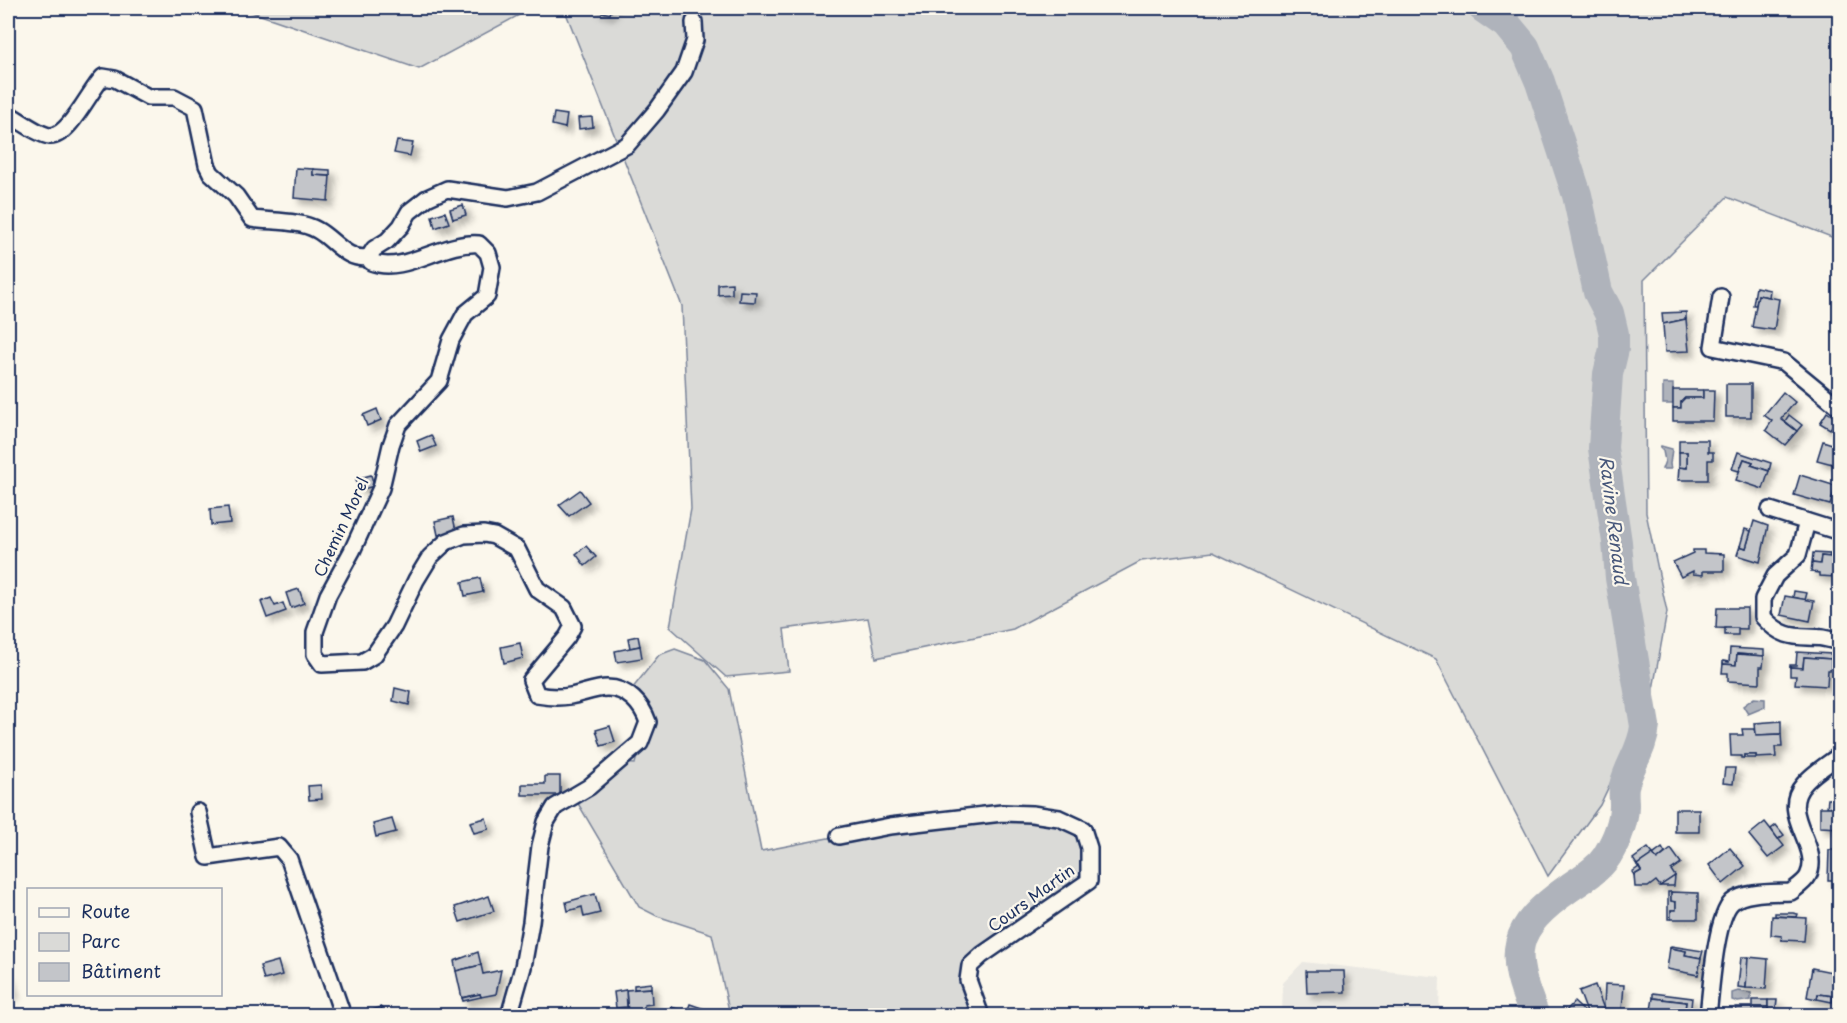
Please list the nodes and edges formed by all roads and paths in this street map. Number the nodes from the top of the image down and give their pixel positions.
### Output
1 (694, 22) dead end
2 (8, 114) edge
3 (369, 257) junction
4 (1721, 297) dead end
5 (1839, 408) edge
6 (1770, 510) dead end
7 (1807, 522) junction
8 (1839, 532) edge
9 (1839, 643) edge
10 (1839, 755) edge
11 (198, 812) dead end
12 (839, 836) dead end
13 (343, 1016) edge
14 (508, 1016) edge
15 (981, 1016) edge
16 (1708, 1016) edge

1 - 3 street
2 - 3 street
3 - 14 street, Chemin Morel
4 - 5 street
6 - 7 street
7 - 8 street
7 - 9 street
10 - 16 street
11 - 13 street
12 - 15 street, Cours Martin

